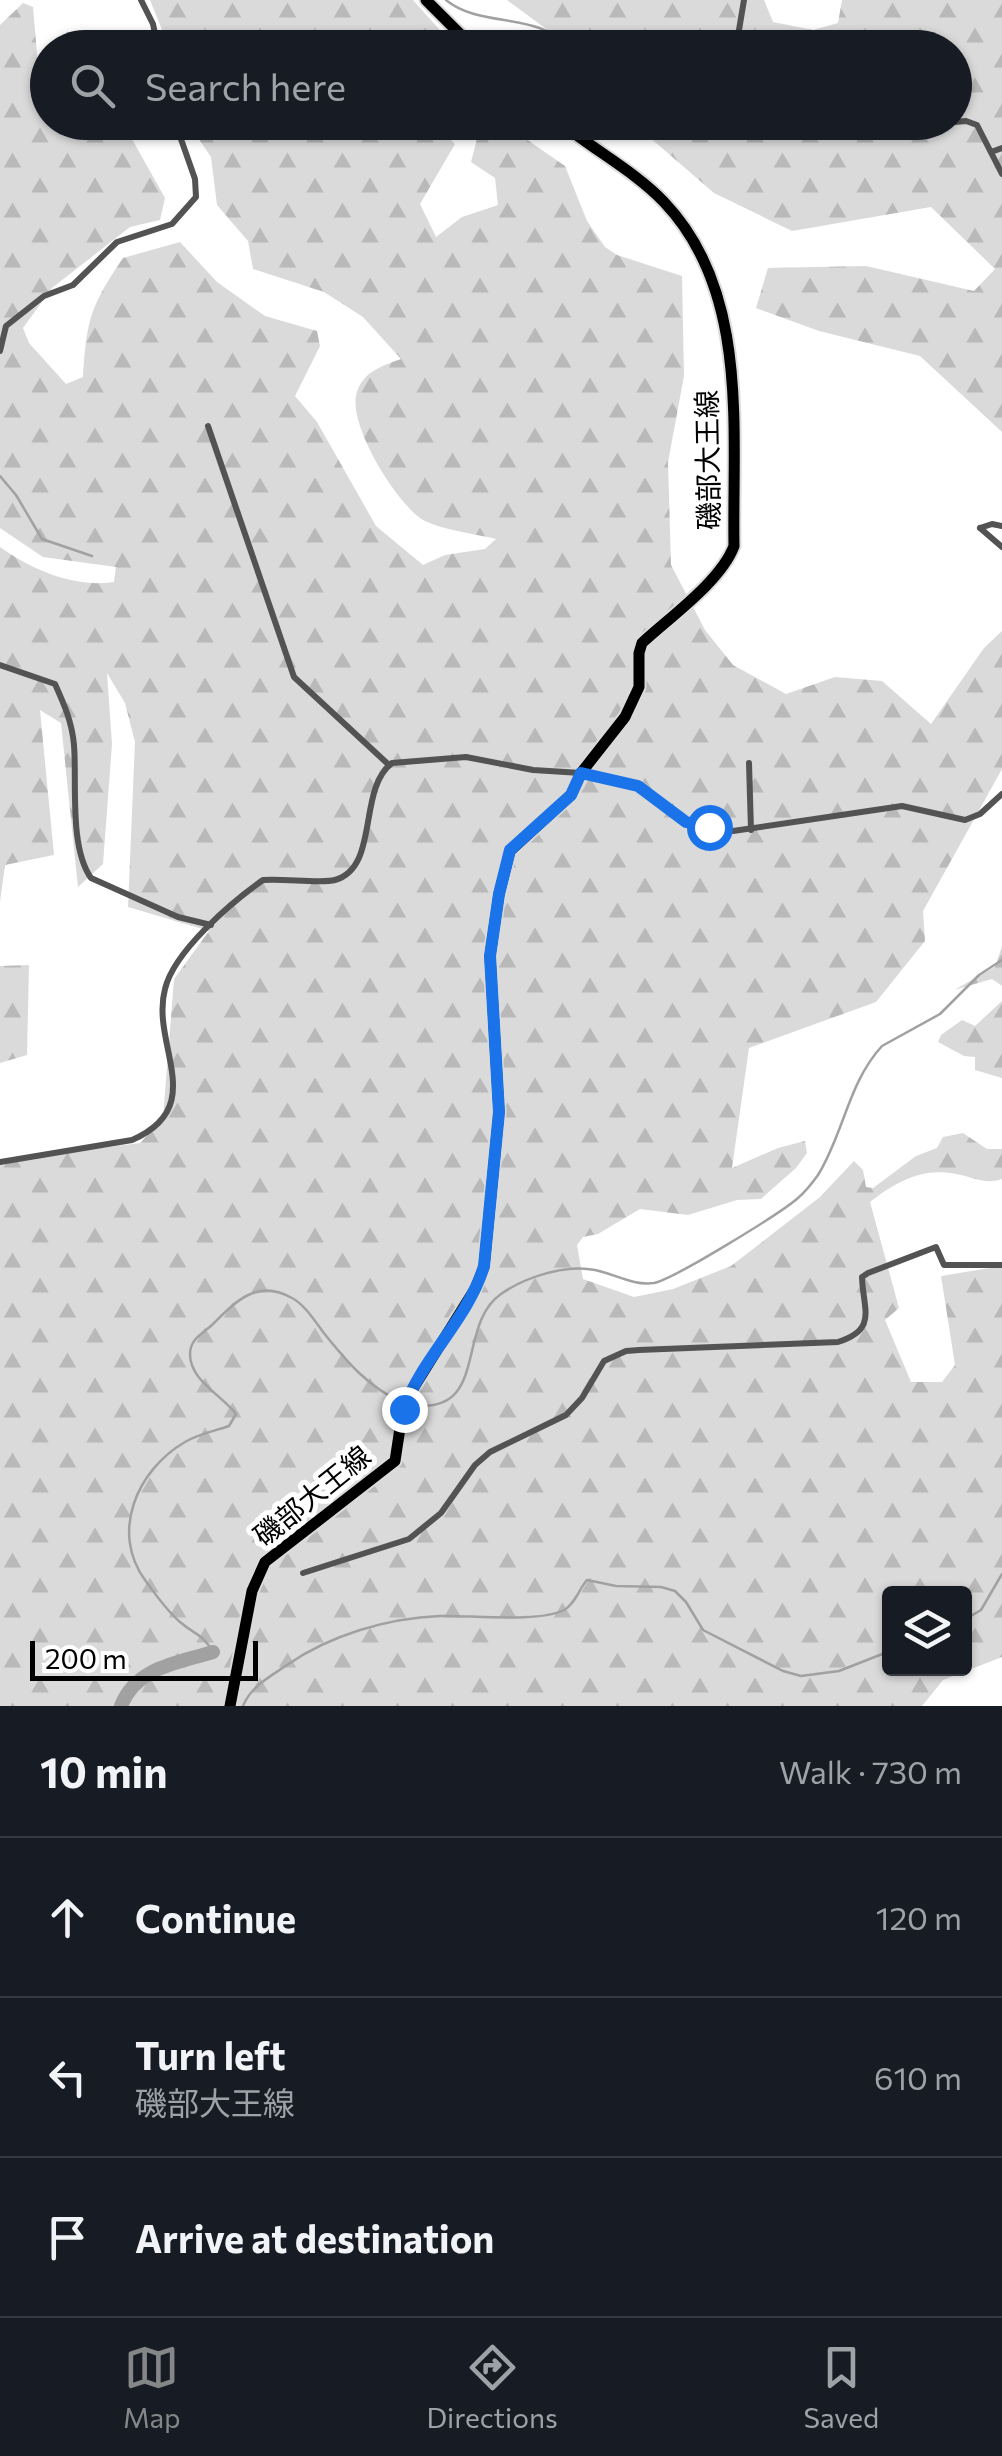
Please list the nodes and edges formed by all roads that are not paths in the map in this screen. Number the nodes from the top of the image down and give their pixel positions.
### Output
1 (141, 0) edge
2 (426, 0) edge
3 (744, 0) edge
4 (154, 30) edge
5 (456, 30) edge
6 (739, 30) edge
7 (972, 123) edge
8 (181, 140) edge
9 (584, 140) edge
10 (1002, 148) edge
11 (992, 152) junction
12 (1002, 174) edge
13 (0, 351) edge
14 (208, 426) dead end
15 (1002, 526) edge
16 (1002, 547) edge
17 (0, 665) edge
18 (749, 763) dead end
19 (389, 765) junction
20 (581, 773) junction
21 (1002, 794) edge
22 (751, 830) junction
23 (211, 925) junction
24 (0, 1162) edge
25 (1002, 1265) edge
26 (303, 1573) dead end
27 (230, 1706) edge

1 - 4 street
2 - 5 main road
3 - 6 street
7 - 11 street
8 - 13 street
9 - 20 main road, 磯部大王線
10 - 11 street
11 - 12 street
14 - 19 street
15 - 16 street
17 - 23 street
18 - 22 street
19 - 20 street
19 - 23 street
20 - 22 street
20 - 27 main road, 磯部大王線
21 - 22 street
23 - 24 street
25 - 26 street

